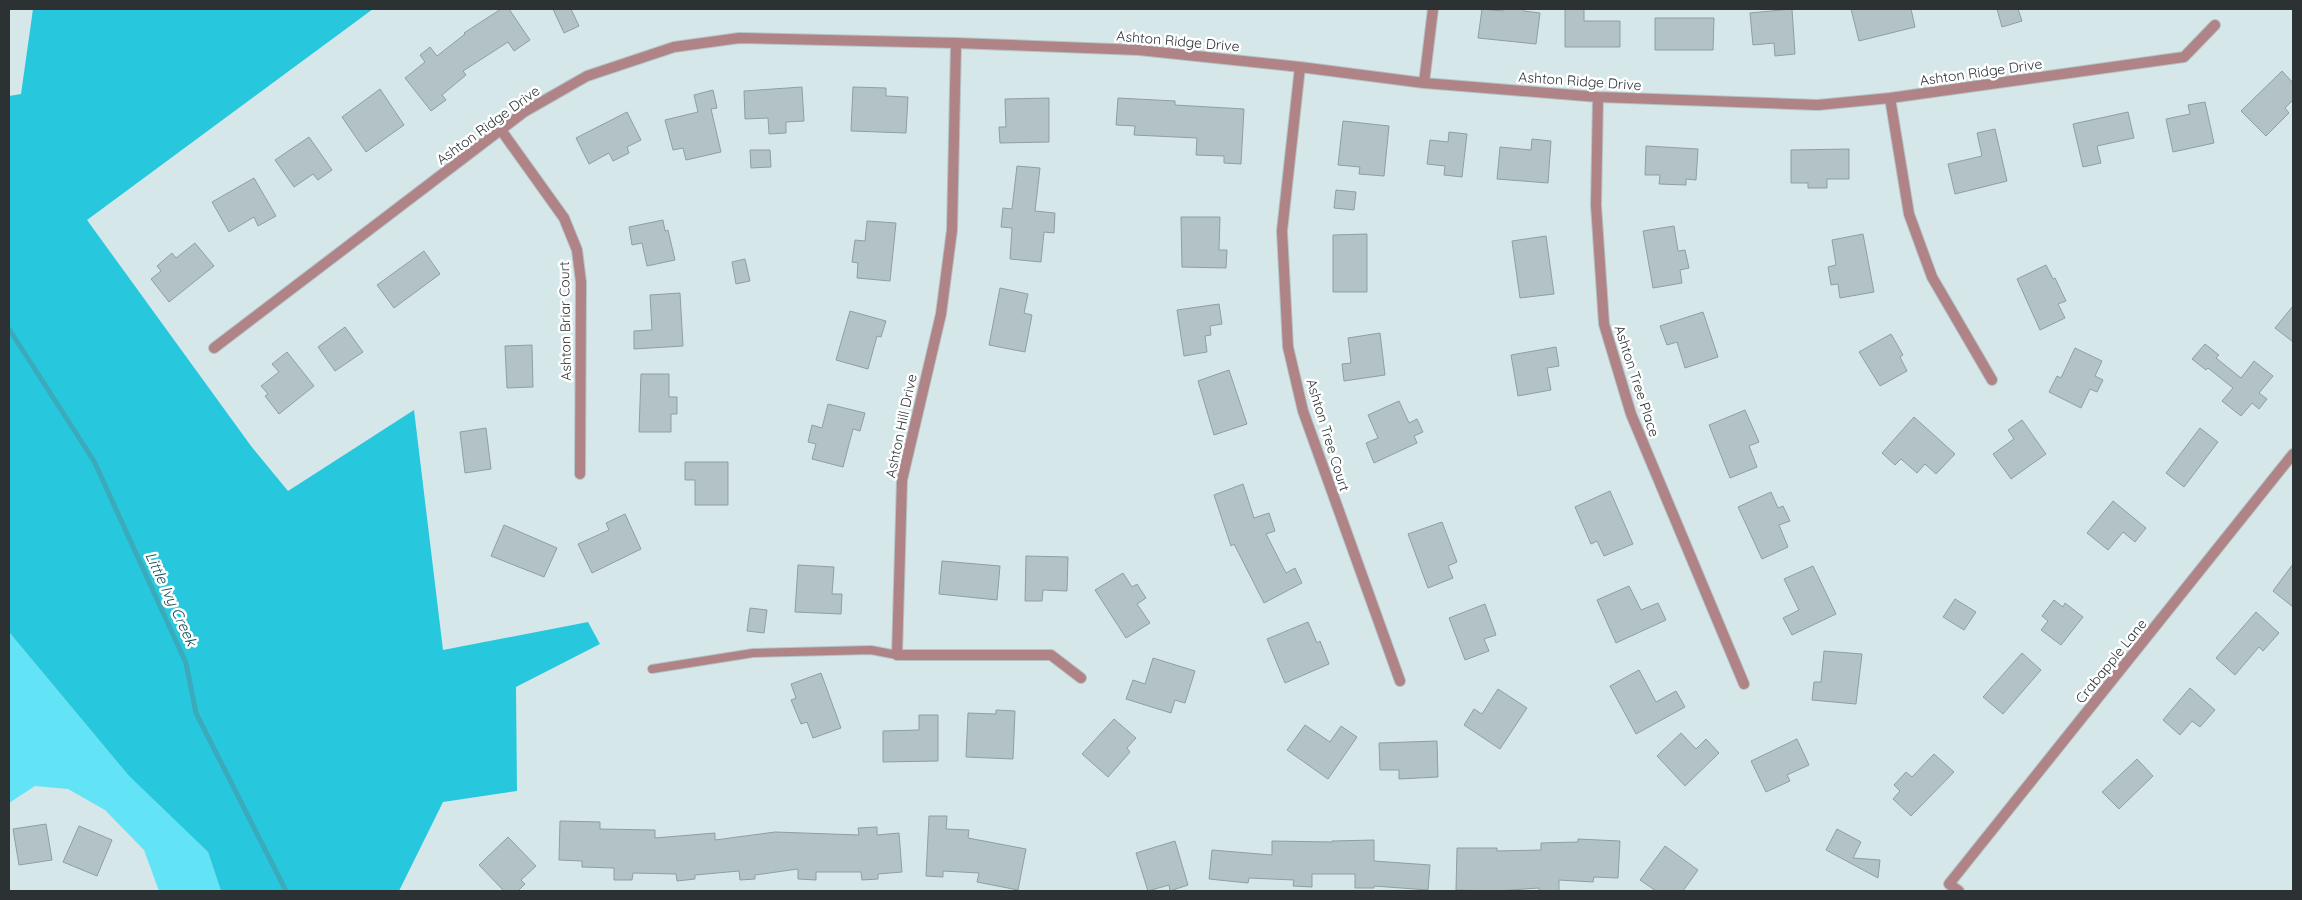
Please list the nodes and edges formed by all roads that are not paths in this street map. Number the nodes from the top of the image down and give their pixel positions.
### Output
1 (1433, 9) edge
2 (2215, 25) dead end
3 (956, 42) junction
4 (1300, 67) junction
5 (1424, 83) junction
6 (1598, 97) junction
7 (1890, 98) junction
8 (501, 130) junction
9 (214, 348) dead end
10 (1992, 380) dead end
11 (2293, 454) edge
12 (580, 474) dead end
13 (897, 655) junction
14 (652, 669) dead end
15 (1081, 678) dead end
16 (1400, 681) dead end
17 (1744, 684) dead end
18 (1946, 888) edge
19 (1959, 891) edge

1 - 5 street
2 - 7 street, Ashton Ridge Drive
3 - 4 street, Ashton Ridge Drive
3 - 8 street, Ashton Ridge Drive
3 - 13 street, Ashton Hill Drive
4 - 5 street, Ashton Ridge Drive
4 - 16 street, Ashton Tree Court
5 - 6 street, Ashton Ridge Drive
6 - 7 street, Ashton Ridge Drive
6 - 17 street, Ashton Tree Place
7 - 10 street
8 - 9 street, Ashton Ridge Drive
8 - 12 street, Ashton Briar Court
11 - 18 street, Crabapple Lane
13 - 14 lane
13 - 15 street
18 - 19 street

